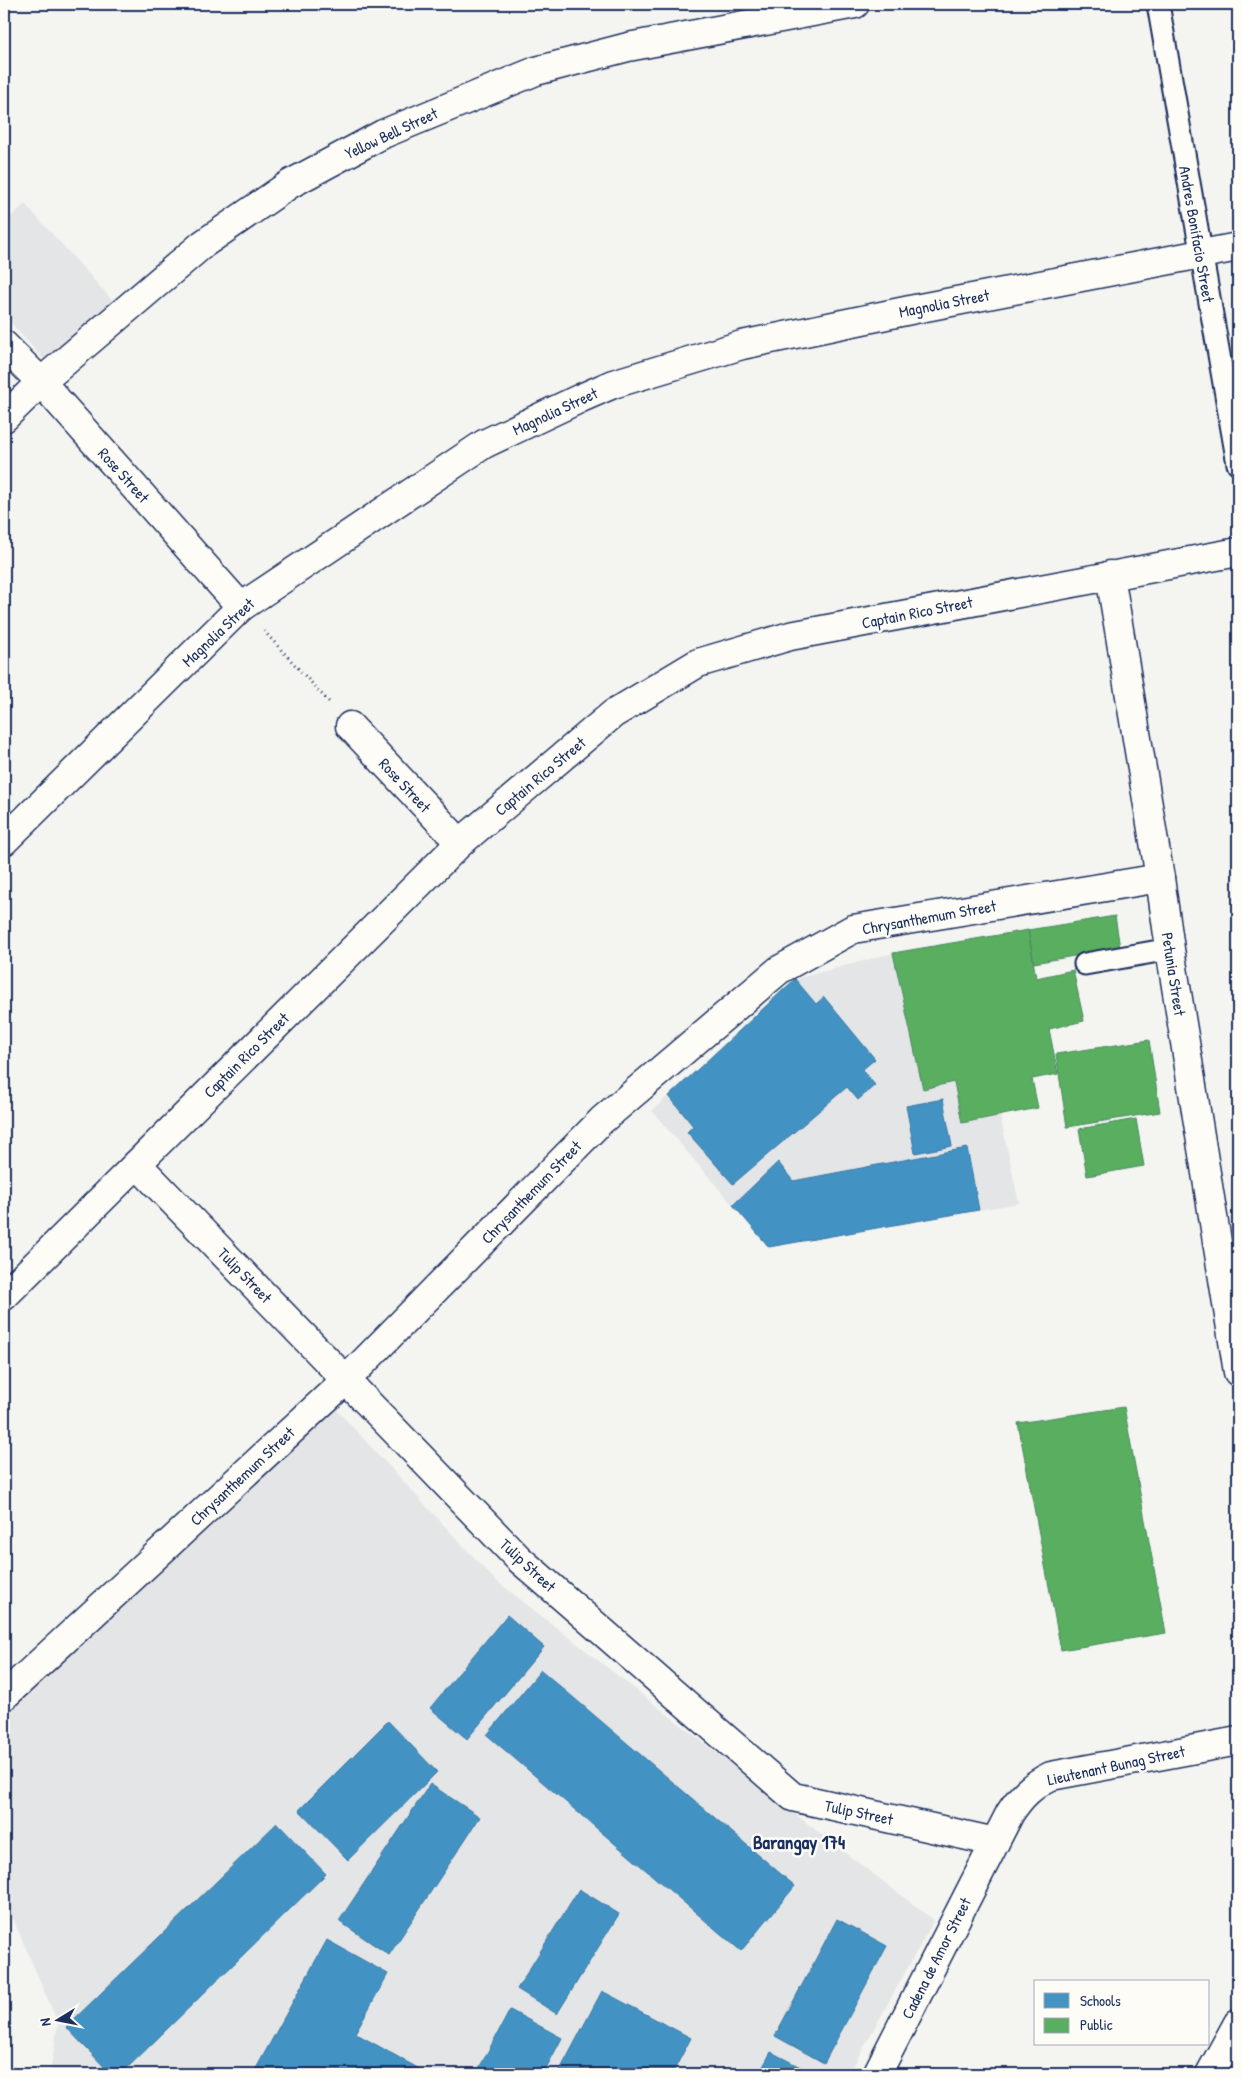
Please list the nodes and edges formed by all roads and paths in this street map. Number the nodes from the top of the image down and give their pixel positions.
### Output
1 (855, 4) edge
2 (1158, 4) edge
3 (1238, 247) edge
4 (1200, 255) junction
5 (4, 345) edge
6 (41, 382) junction
7 (4, 418) edge
8 (1238, 464) edge
9 (1238, 552) edge
10 (1110, 575) junction
11 (241, 607) junction
12 (350, 726) joint
13 (4, 842) edge
14 (460, 843) junction
15 (1160, 878) junction
16 (1170, 949) junction
17 (1085, 964) dead end
18 (137, 1164) junction
19 (4, 1296) edge
20 (1238, 1372) edge
21 (346, 1380) junction
22 (4, 1696) edge
23 (1238, 1741) edge
24 (995, 1842) junction
25 (1238, 2023) edge
26 (876, 2074) edge
27 (1210, 2074) edge

1 - 6 street, Yellow Bell Street
2 - 4 lane, Andres Bonifacio Street
3 - 4 street, Magnolia Street
4 - 8 lane, Andres Bonifacio Street
4 - 11 street, Magnolia Street
5 - 6 street, Rose Street
6 - 7 street, Yellow Bell Street
6 - 11 street, Rose Street
9 - 10 street, Captain Rico Street
10 - 14 street, Captain Rico Street
10 - 15 street, Petunia Street
11 - 12 path
11 - 13 street, Magnolia Street
12 - 14 street, Rose Street
14 - 18 street, Captain Rico Street
15 - 16 street, Petunia Street
15 - 21 street, Chrysanthemum Street
16 - 17 lane
16 - 20 street, Petunia Street
18 - 19 street, Captain Rico Street
18 - 21 street, Tulip Street
21 - 22 street, Chrysanthemum Street
21 - 24 street, Tulip Street
23 - 24 street, Lieutenant Bunag Street
24 - 26 street, Cadena de Amor Street
25 - 27 street

